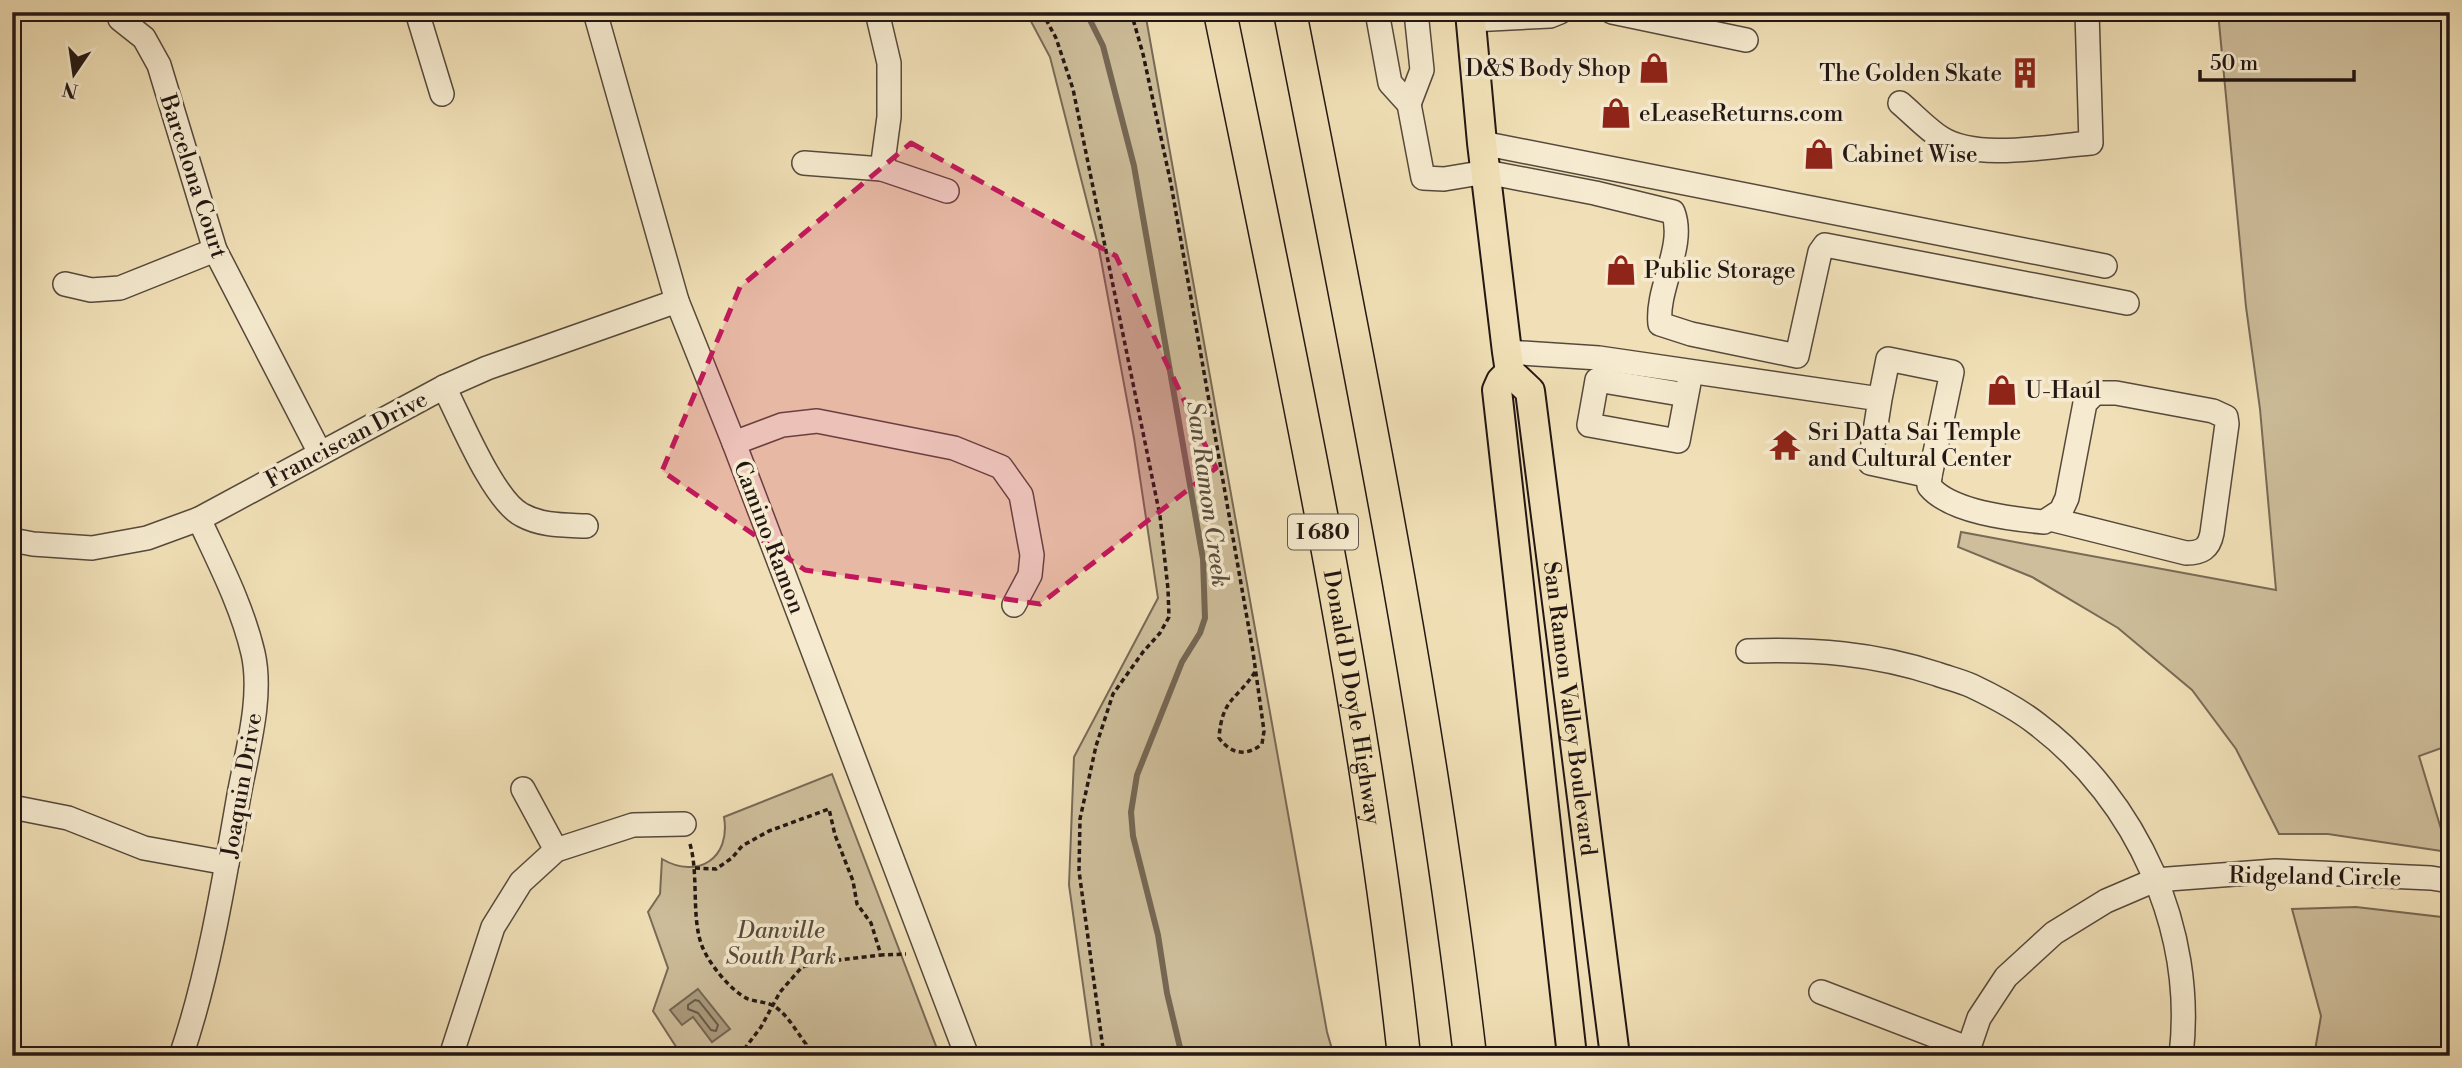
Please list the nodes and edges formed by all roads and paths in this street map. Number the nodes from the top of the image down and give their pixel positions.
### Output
1 (418, 12) edge
2 (595, 12) edge
3 (877, 12) edge
4 (1041, 12) edge
5 (1131, 12) edge
6 (1220, 12) edge
7 (1290, 12) edge
8 (1377, 12) edge
9 (1416, 12) edge
10 (1560, 12) edge
11 (1612, 12) edge
12 (2087, 12) edge
13 (1471, 16) edge
14 (120, 19) dead end
15 (1746, 40) dead end
16 (442, 94) dead end
17 (1900, 103) dead end
18 (1409, 104) junction
19 (1482, 143) junction
20 (804, 163) dead end
21 (1600, 166) junction
22 (882, 169) junction
23 (1486, 172) junction
24 (947, 191) dead end
25 (1595, 193) junction
26 (215, 250) junction
27 (2105, 267) dead end
28 (65, 284) dead end
29 (677, 301) junction
30 (2127, 303) dead end
31 (1797, 356) junction
32 (1509, 362) junction
33 (1691, 372) junction
34 (1791, 386) junction
35 (444, 387) junction
36 (1686, 395) junction
37 (1880, 399) junction
38 (734, 443) junction
39 (320, 453) junction
40 (1930, 476) junction
41 (199, 519) junction
42 (2050, 519) junction
43 (586, 526) dead end
44 (12, 540) edge
45 (1014, 605) dead end
46 (1748, 651) dead end
47 (1255, 672) junction
48 (523, 789) dead end
49 (12, 807) edge
50 (684, 824) joint
51 (556, 850) junction
52 (227, 863) junction
53 (695, 868) junction
54 (2155, 880) junction
55 (2450, 881) edge
56 (909, 953) dead end
57 (881, 954) junction
58 (1821, 992) dead end
59 (772, 1005) junction
60 (1966, 1052) edge
61 (181, 1056) edge
62 (452, 1056) edge
63 (739, 1056) edge
64 (804, 1056) edge
65 (967, 1056) edge
66 (1104, 1056) edge
67 (1404, 1056) edge
68 (1470, 1056) edge
69 (1573, 1056) edge
70 (1615, 1056) edge
71 (2181, 1056) edge

1 - 16 street
2 - 29 street, Camino Ramon
3 - 22 street
4 - 66 path
5 - 47 path
6 - 67 highway, Donald D Doyle Highway / I 680
7 - 68 highway, I 680
8 - 18 street
9 - 18 street
10 - 13 street
11 - 15 street
12 - 17 street
13 - 19 main road, San Ramon Valley Boulevard
14 - 26 street, Barcelona Court
18 - 23 street
19 - 21 street
19 - 23 main road, San Ramon Valley Boulevard
20 - 22 street
21 - 25 street
21 - 27 street
22 - 24 street
23 - 25 street
23 - 32 main road, San Ramon Valley Boulevard
25 - 31 street
26 - 28 street
26 - 39 street, Barcelona Court
29 - 35 street, Franciscan Drive
29 - 38 street, Camino Ramon
30 - 31 street
31 - 34 street
32 - 33 street
32 - 69 main road, San Ramon Valley Boulevard
32 - 70 main road, San Ramon Valley Boulevard
33 - 34 street
33 - 36 street
34 - 37 street
35 - 39 street, Franciscan Drive
35 - 43 street
36 - 36 street
37 - 40 street
37 - 40 street
38 - 45 street
38 - 65 street, Camino Ramon
39 - 41 street, Franciscan Drive
40 - 42 street
41 - 44 street, Franciscan Drive
41 - 52 street, Joaquin Drive
42 - 42 street
46 - 54 street
47 - 47 path
48 - 51 street
49 - 52 street
50 - 51 street
50 - 53 path
51 - 62 street
52 - 61 street, Joaquin Drive
53 - 57 path
53 - 59 path
54 - 55 street, Ridgeland Circle
54 - 60 street, Ridgeland Circle
54 - 71 street
56 - 57 path
57 - 59 path
58 - 60 street
59 - 63 path
59 - 64 path

